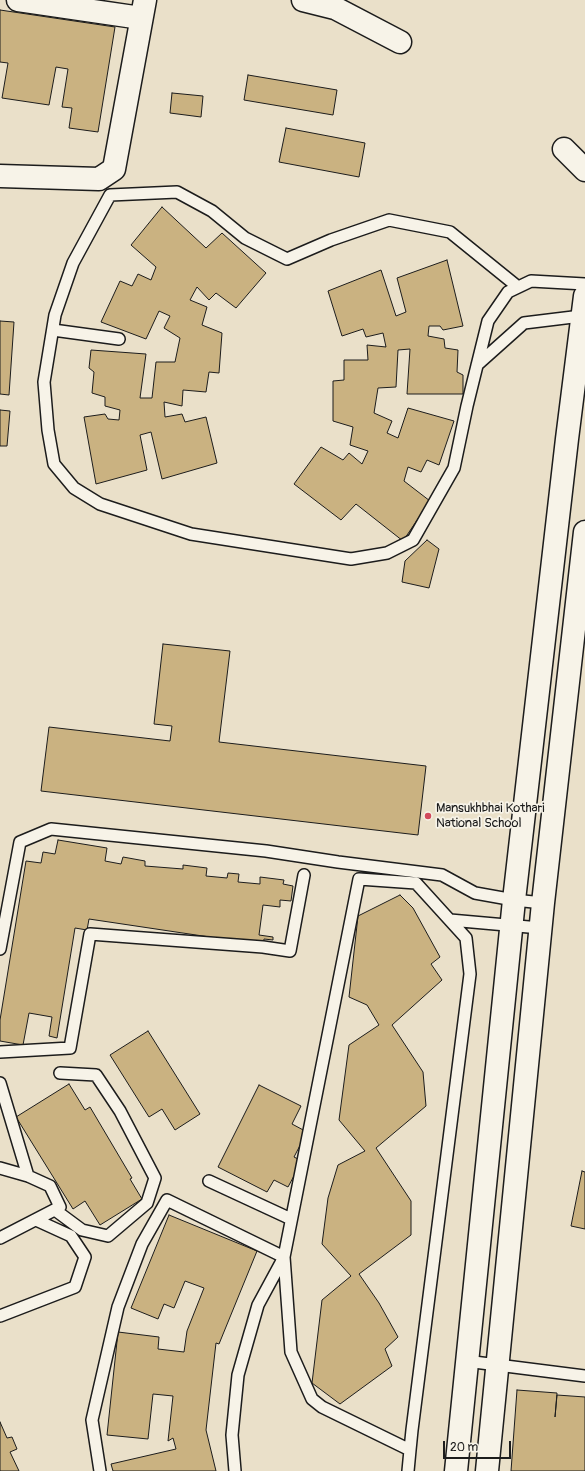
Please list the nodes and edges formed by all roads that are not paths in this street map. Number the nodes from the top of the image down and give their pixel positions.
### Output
1 (18, 0) edge
2 (303, 0) edge
3 (143, 9) edge
4 (400, 42) dead end
5 (564, 149) dead end
6 (585, 170) edge
7 (0, 176) edge
8 (585, 284) edge
9 (518, 287) junction
10 (585, 296) edge
11 (582, 319) junction
12 (53, 330) junction
13 (119, 339) dead end
14 (477, 365) junction
15 (585, 532) edge
16 (304, 875) dead end
17 (514, 900) junction
18 (543, 903) junction
19 (450, 920) junction
20 (512, 926) junction
21 (540, 928) junction
22 (0, 949) edge
23 (0, 1052) edge
24 (60, 1073) dead end
25 (0, 1083) edge
26 (0, 1168) edge
27 (28, 1176) junction
28 (208, 1181) dead end
29 (55, 1210) junction
30 (291, 1219) junction
31 (36, 1220) junction
32 (0, 1238) edge
33 (284, 1257) junction
34 (0, 1316) edge
35 (466, 1360) junction
36 (497, 1365) junction
37 (585, 1376) edge
38 (410, 1450) junction
39 (100, 1471) edge
40 (235, 1471) edge
41 (408, 1471) edge
42 (456, 1471) edge
43 (487, 1471) edge

1 - 3 street
2 - 4 street
3 - 7 street
5 - 6 street
8 - 9 lane
9 - 12 lane
9 - 14 lane
10 - 11 street
11 - 14 lane
11 - 17 street
12 - 13 lane
12 - 14 lane
15 - 18 street
16 - 23 lane
17 - 18 lane
17 - 20 street
17 - 22 lane
18 - 21 street
19 - 20 lane
19 - 30 lane
19 - 38 lane
20 - 21 lane
20 - 35 street
21 - 36 street
24 - 29 lane
25 - 27 lane
26 - 27 lane
27 - 29 lane
28 - 30 lane
29 - 31 lane
30 - 33 lane
31 - 32 lane
31 - 34 lane
33 - 38 lane
33 - 39 lane
33 - 40 lane
35 - 36 lane
35 - 42 street
36 - 37 lane
36 - 43 street
38 - 41 lane

